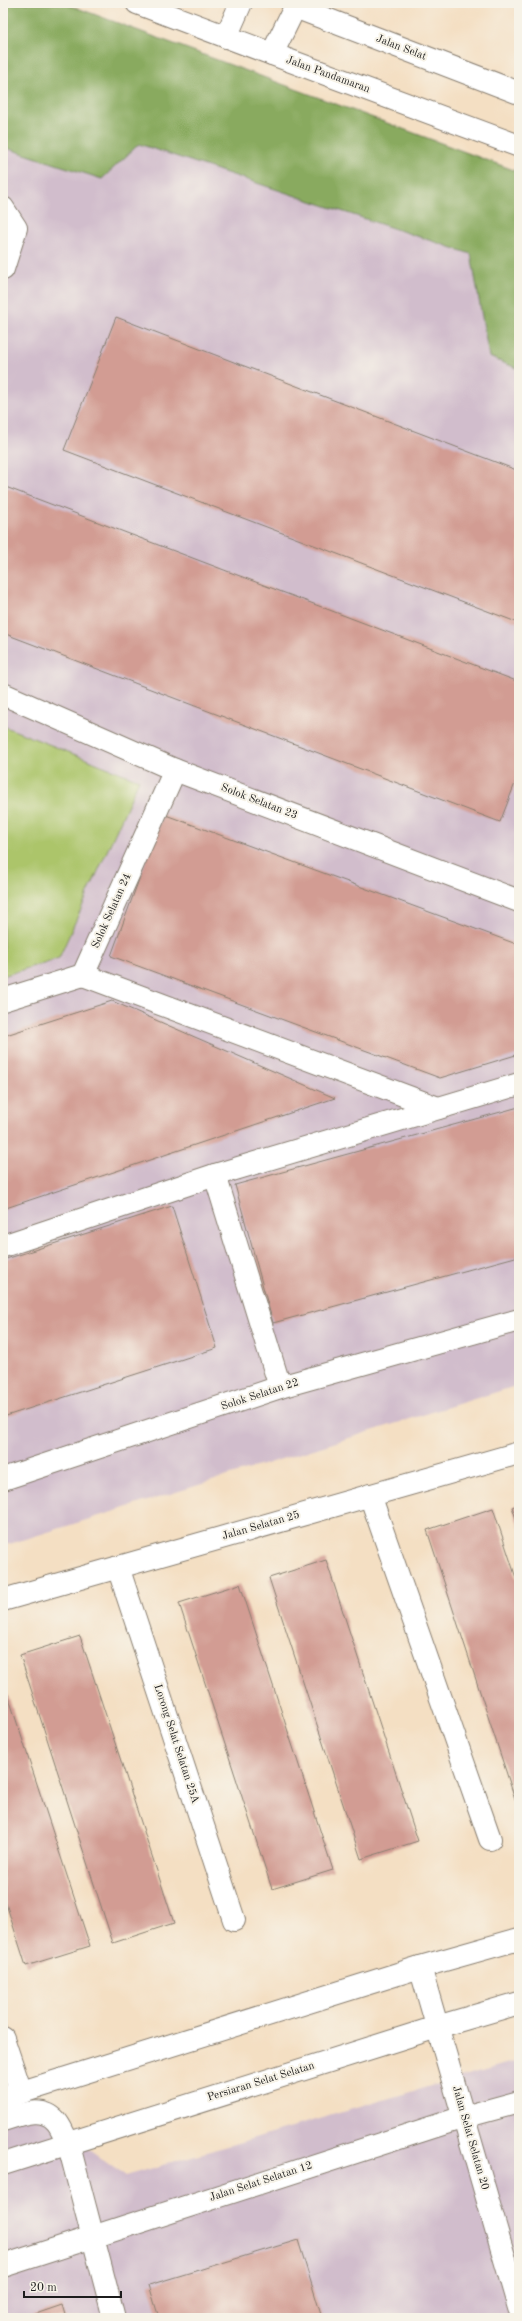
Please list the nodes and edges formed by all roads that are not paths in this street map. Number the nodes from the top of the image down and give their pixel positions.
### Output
1 (136, 3) edge
2 (240, 3) edge
3 (291, 4) edge
4 (226, 36) junction
5 (272, 54) junction
6 (519, 93) edge
7 (519, 146) edge
8 (3, 208) edge
9 (3, 269) edge
10 (3, 694) edge
11 (175, 770) junction
12 (519, 901) edge
13 (83, 975) junction
14 (3, 1000) edge
15 (519, 1084) edge
16 (438, 1108) junction
17 (215, 1175) junction
18 (3, 1246) edge
19 (519, 1320) edge
20 (280, 1387) junction
21 (519, 1453) edge
22 (3, 1479) edge
23 (370, 1495) junction
24 (118, 1567) junction
25 (3, 1600) edge
26 (490, 1839) dead end
27 (234, 1920) dead end
28 (519, 1939) edge
29 (420, 1967) junction
30 (519, 2003) edge
31 (437, 2026) junction
32 (3, 2038) edge
33 (12, 2095) edge
34 (519, 2102) edge
35 (464, 2117) junction
36 (3, 2120) edge
37 (68, 2142) junction
38 (3, 2164) edge
39 (92, 2236) junction
40 (3, 2266) edge
41 (519, 2308) edge
42 (114, 2318) edge

1 - 4 street, Jalan Pandamaran
2 - 4 street
3 - 5 street
3 - 6 street, Jalan Selat
4 - 5 street, Jalan Pandamaran
5 - 7 street, Jalan Pandamaran
8 - 9 street
10 - 11 street, Solok Selatan 23
11 - 12 street, Solok Selatan 23
11 - 13 street, Solok Selatan 24
13 - 14 street
13 - 16 street
15 - 16 street
16 - 17 street
17 - 18 street
17 - 20 street
19 - 20 street, Solok Selatan 22
20 - 22 street, Solok Selatan 22
21 - 23 street, Jalan Selatan 25
23 - 24 street, Jalan Selatan 25
23 - 26 street
24 - 25 street, Jalan Selatan 25
24 - 27 street, Lorong Selat Selatan 25A
28 - 29 street
29 - 31 street, Jalan Selat Selatan 20
29 - 33 street
30 - 31 street, Persiaran Selat Selatan
31 - 35 street, Jalan Selat Selatan 20
31 - 37 street, Persiaran Selat Selatan
32 - 33 street
34 - 35 street, Jalan Selat Selatan 12
35 - 39 street, Jalan Selat Selatan 12
35 - 41 street, Jalan Selat Selatan 20
36 - 37 street
37 - 38 street, Persiaran Selat Selatan
37 - 39 street
39 - 40 street, Jalan Selat Selatan 12
39 - 42 street

